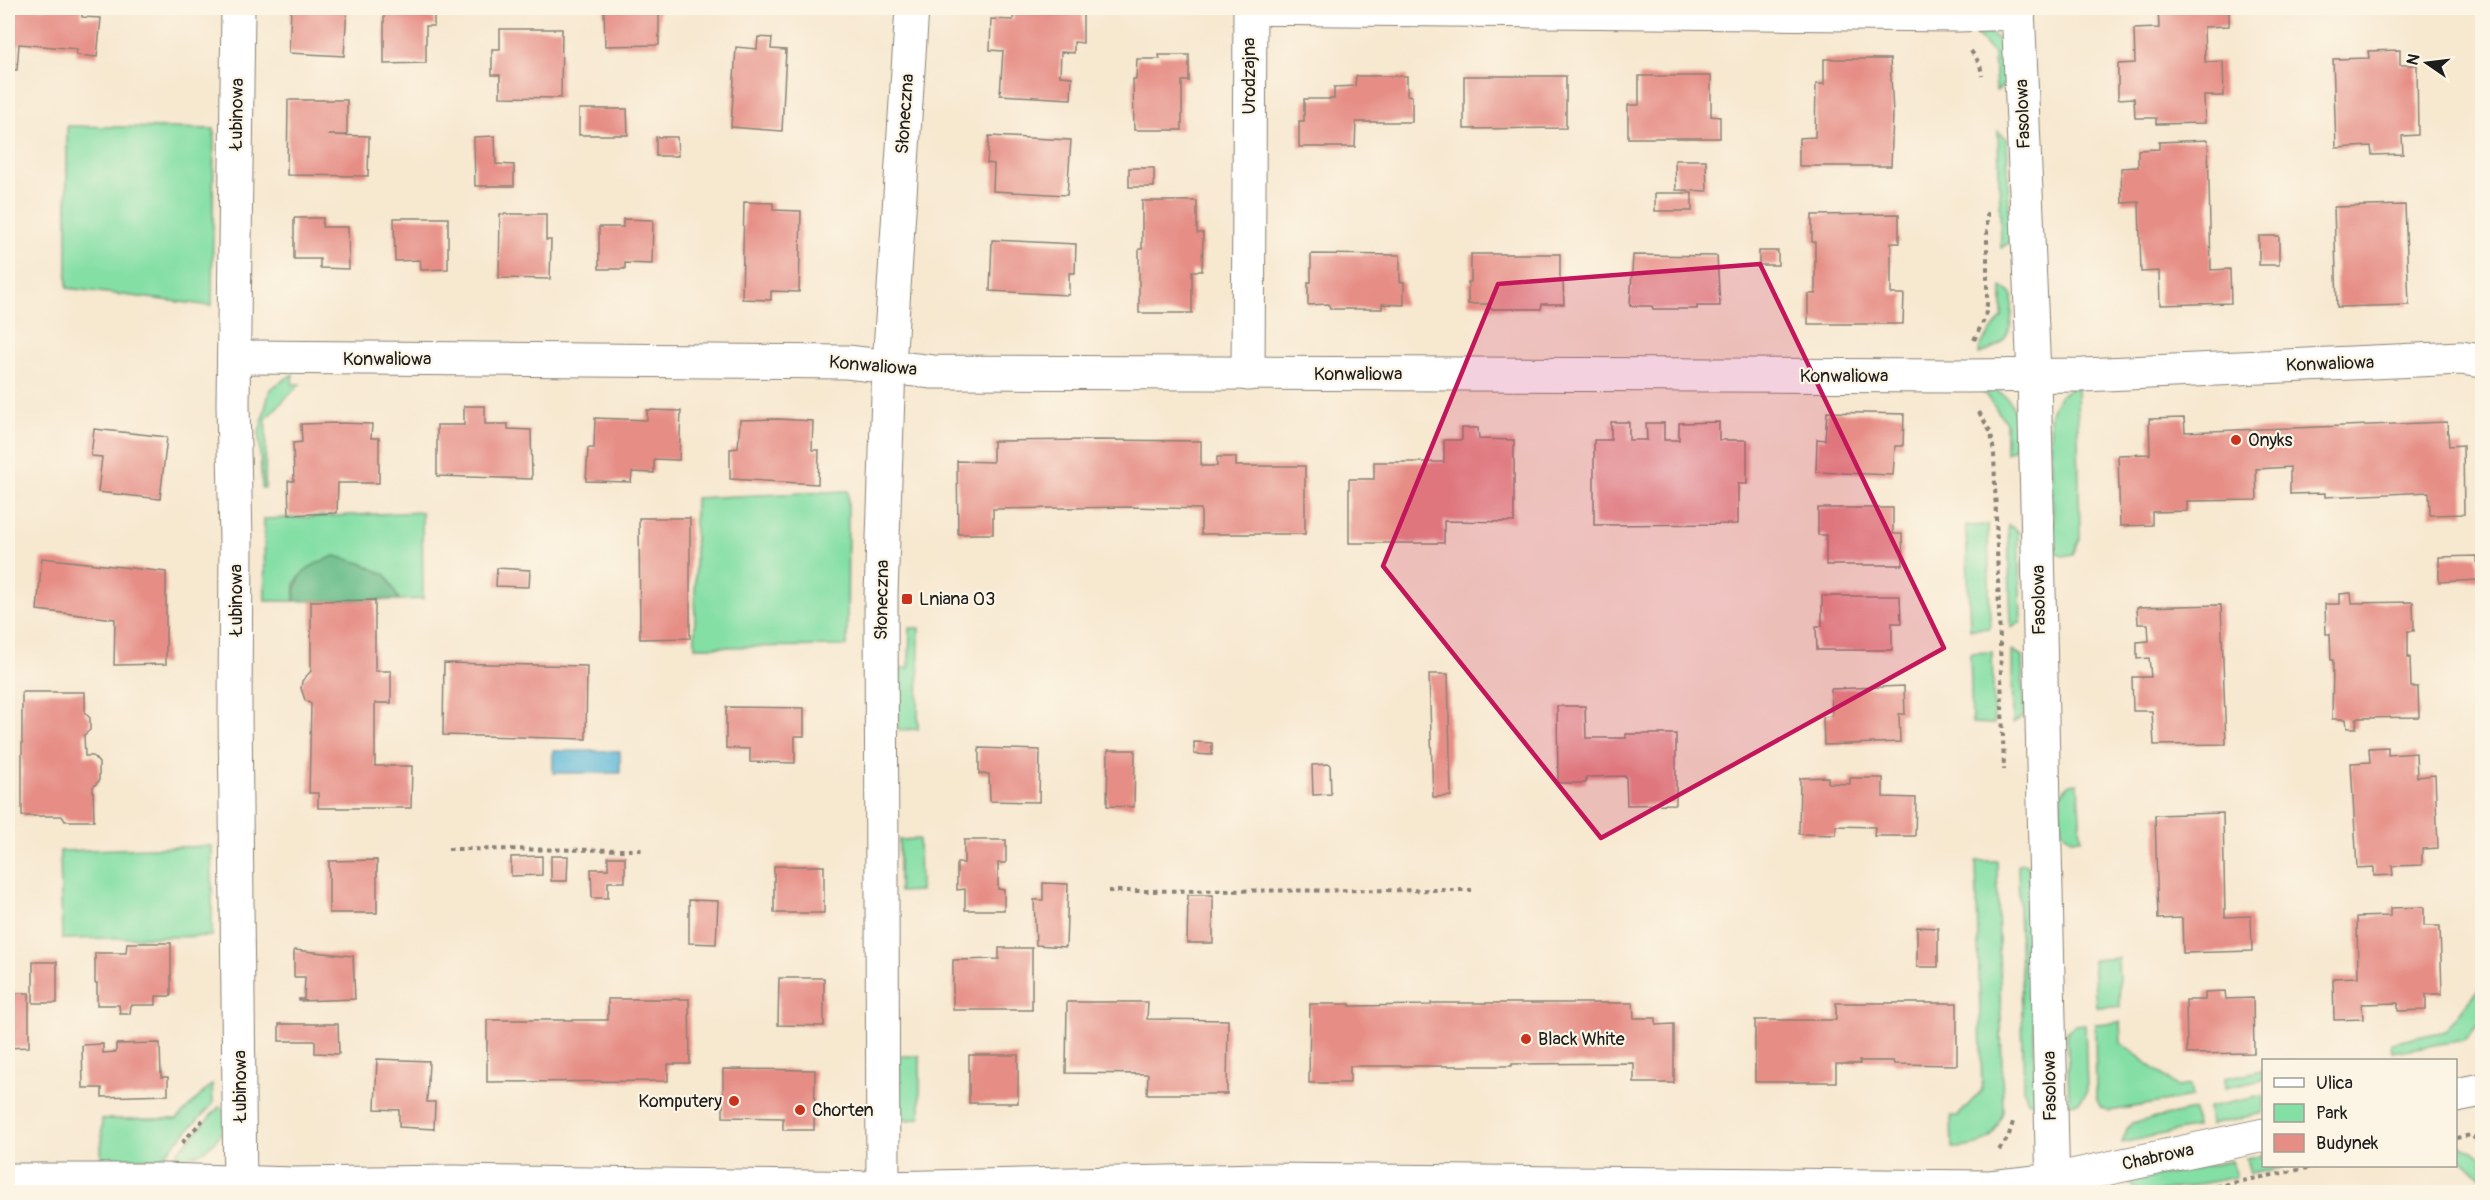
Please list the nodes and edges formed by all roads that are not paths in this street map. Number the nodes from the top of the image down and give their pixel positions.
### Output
1 (238, 8) edge
2 (912, 8) edge
3 (1250, 8) edge
4 (2018, 10) edge
5 (234, 357) junction
6 (2482, 361) edge
7 (889, 366) junction
8 (1248, 374) junction
9 (2034, 375) junction
10 (2482, 1090) edge
11 (2457, 1095) edge
12 (2262, 1135) edge
13 (8, 1180) edge
14 (2053, 1186) edge
15 (240, 1187) edge
16 (883, 1190) edge

1 - 5 street, Łubinowa
2 - 7 street, Słoneczna
3 - 4 street, Urodzajna
3 - 8 street, Urodzajna
4 - 9 street, Fasolowa
5 - 7 street, Konwaliowa
5 - 15 street, Łubinowa
6 - 9 street, Konwaliowa
7 - 8 street, Konwaliowa
7 - 16 street, Słoneczna
8 - 9 street, Konwaliowa
9 - 14 street, Fasolowa
10 - 11 street
12 - 14 street, Chabrowa
13 - 15 street, Chabrowa
14 - 16 street, Chabrowa
15 - 16 street, Chabrowa

